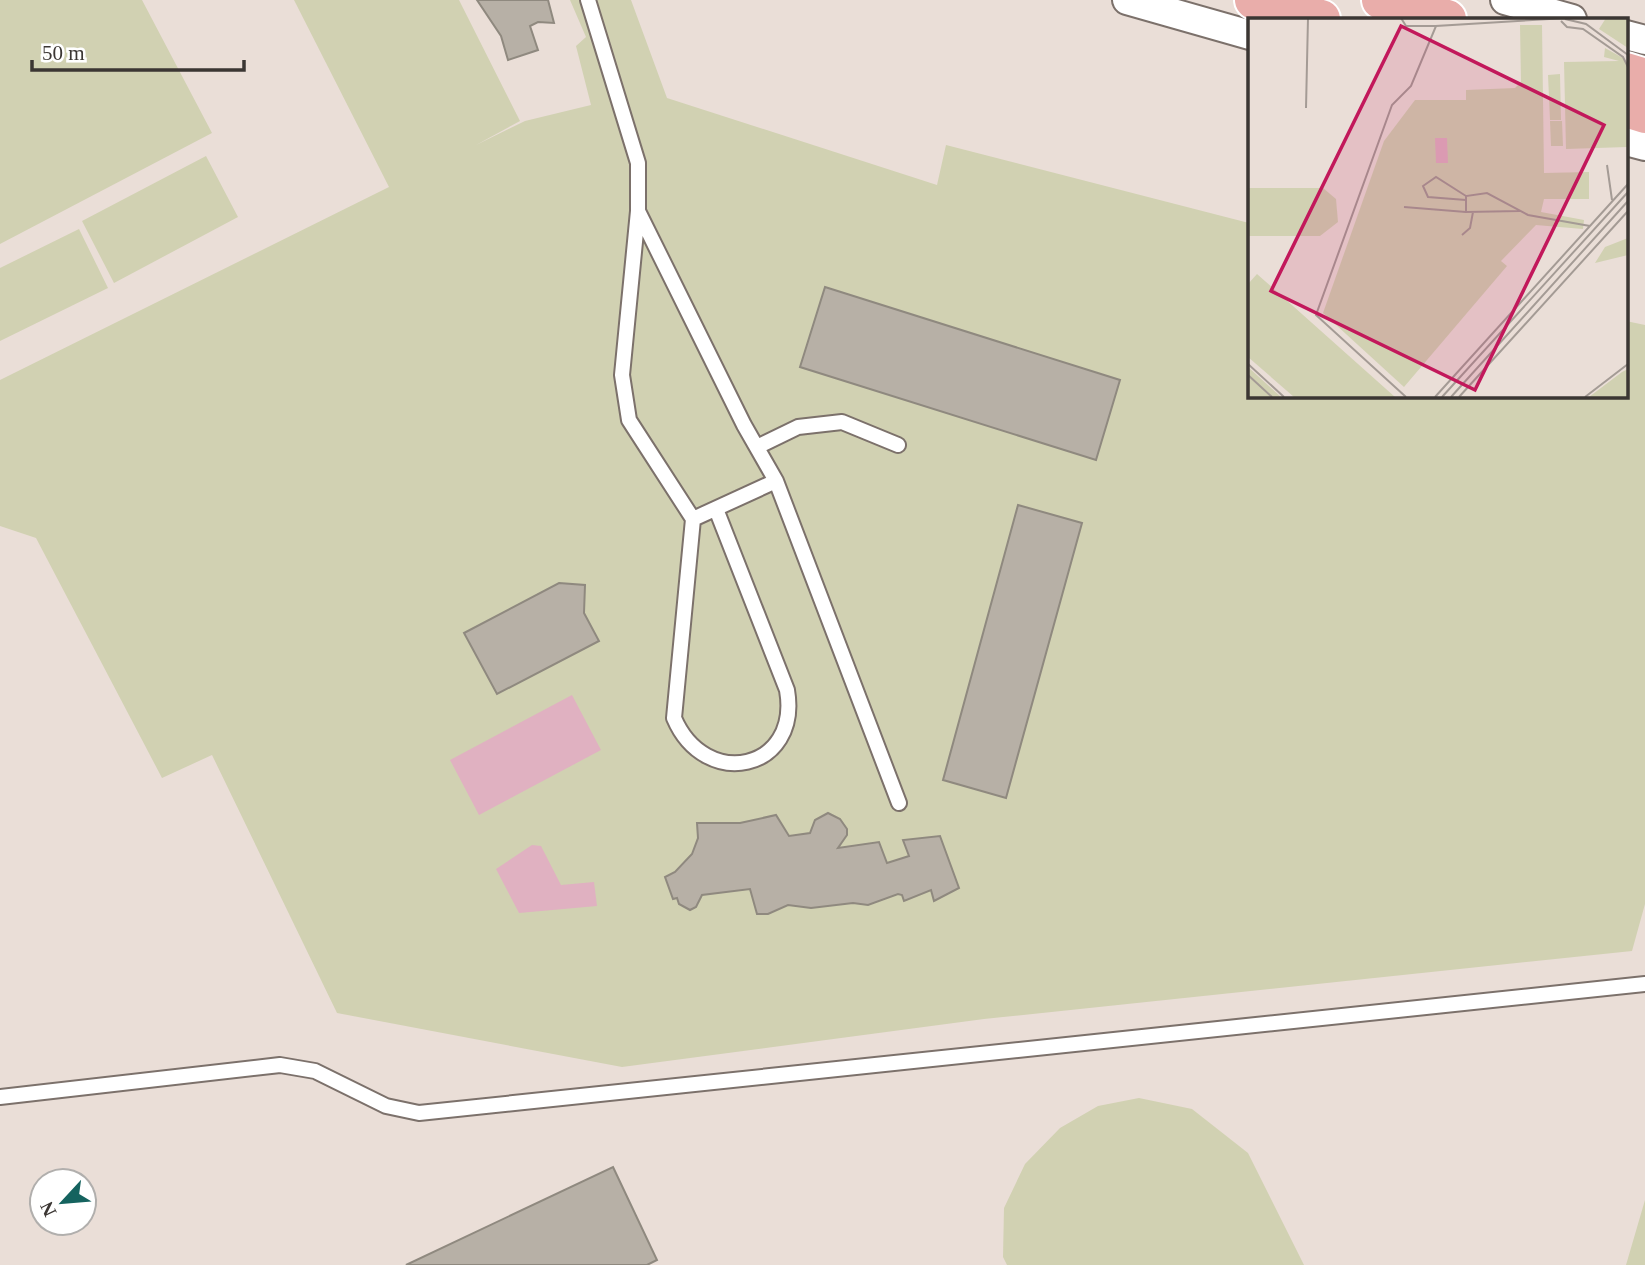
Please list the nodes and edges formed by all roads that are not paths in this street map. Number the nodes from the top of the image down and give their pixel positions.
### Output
1 (588, 0) edge
2 (1127, 0) edge
3 (1254, 0) edge
4 (1381, 0) edge
5 (1505, 0) edge
6 (1540, 5) edge
7 (1317, 18) edge
8 (1444, 18) edge
9 (1570, 18) edge
10 (1248, 35) edge
11 (1628, 36) edge
12 (1645, 40) edge
13 (1628, 73) edge
14 (1645, 78) edge
15 (1628, 109) edge
16 (1645, 114) edge
17 (1628, 142) edge
18 (1645, 146) edge
19 (638, 211) junction
20 (898, 445) dead end
21 (757, 447) junction
22 (776, 481) junction
23 (716, 509) junction
24 (693, 519) junction
25 (899, 803) dead end
26 (1645, 984) edge
27 (0, 1097) edge

1 - 19 lane
2 - 10 street
3 - 7 main road
4 - 8 main road
5 - 6 street
6 - 9 street
11 - 12 street
13 - 14 main road
15 - 16 main road
17 - 18 street
19 - 21 lane
19 - 24 lane
20 - 21 lane
21 - 22 lane
22 - 23 lane
22 - 25 lane
23 - 24 lane
23 - 24 lane
26 - 27 lane

